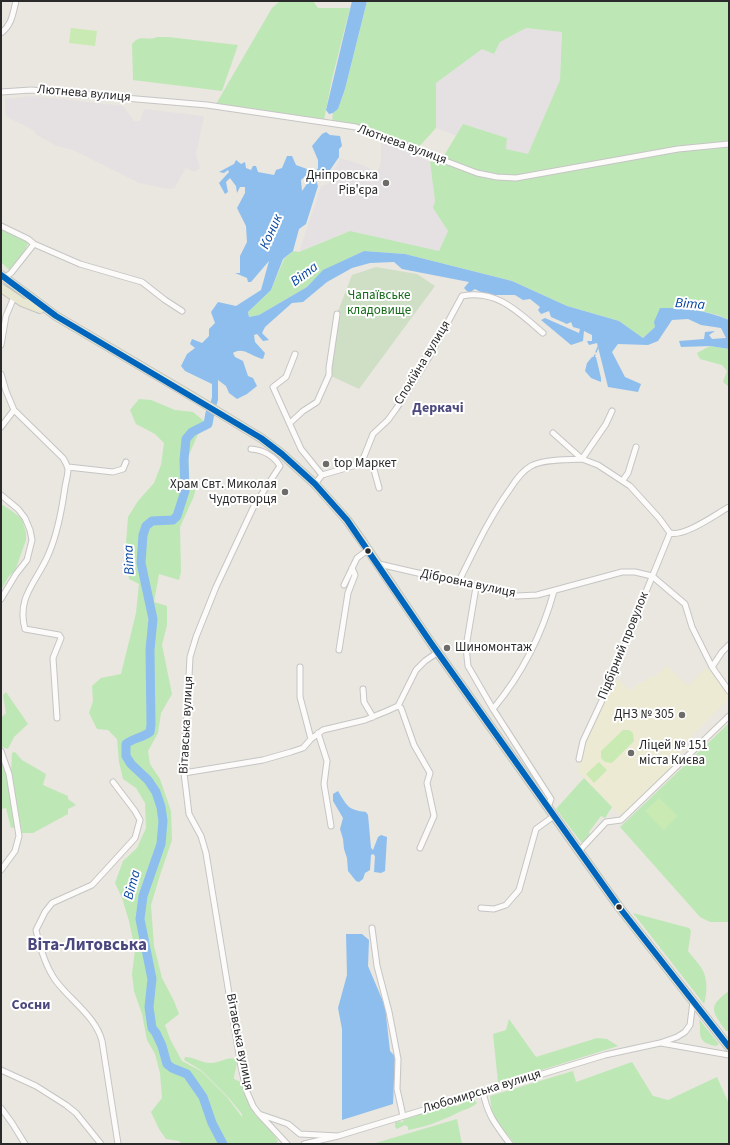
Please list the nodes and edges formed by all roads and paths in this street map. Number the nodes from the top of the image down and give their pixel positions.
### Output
1 (16, 1) edge
2 (1, 33) edge
3 (1, 92) edge
4 (729, 144) edge
5 (1, 226) edge
6 (34, 244) junction
7 (3, 277) edge
8 (1, 288) edge
9 (14, 297) junction
10 (182, 311) dead end
11 (338, 314) dead end
12 (56, 316) junction
13 (543, 333) dead end
14 (1, 345) edge
15 (295, 354) dead end
16 (1, 374) edge
17 (14, 410) junction
18 (612, 411) dead end
19 (290, 423) junction
20 (1, 427) edge
21 (553, 433) dead end
22 (636, 447) dead end
23 (251, 449) dead end
24 (363, 459) junction
25 (582, 459) junction
26 (126, 462) dead end
27 (68, 468) junction
28 (322, 475) junction
29 (623, 480) junction
30 (315, 484) junction
31 (379, 488) dead end
32 (1, 495) edge
33 (729, 507) edge
34 (670, 534) junction
35 (368, 549) junction
36 (379, 564) junction
37 (352, 568) junction
38 (652, 576) junction
39 (458, 583) junction
40 (344, 585) dead end
41 (476, 587) junction
42 (554, 591) junction
43 (1, 599) edge
44 (729, 645) edge
45 (339, 650) dead end
46 (438, 652) junction
47 (300, 667) dead end
48 (712, 667) junction
49 (363, 689) dead end
50 (729, 691) edge
51 (398, 706) junction
52 (493, 709) junction
53 (729, 716) edge
54 (373, 717) junction
55 (57, 718) dead end
56 (318, 733) junction
57 (311, 739) junction
58 (1, 751) edge
59 (579, 759) dead end
60 (184, 773) junction
61 (113, 782) dead end
62 (548, 807) junction
63 (554, 816) junction
64 (331, 826) dead end
65 (420, 848) dead end
66 (579, 852) junction
67 (1, 870) edge
68 (482, 908) dead end
69 (372, 928) dead end
70 (693, 1002) junction
71 (660, 1043) junction
72 (729, 1047) edge
73 (729, 1055) edge
74 (1, 1070) edge
75 (482, 1091) junction
76 (1, 1108) edge
77 (259, 1114) junction
78 (403, 1116) junction
79 (338, 1136) junction
80 (25, 1144) edge
81 (101, 1144) edge
82 (118, 1144) edge
83 (286, 1144) edge
84 (304, 1144) edge
85 (510, 1144) edge

1 - 2 street
3 - 4 street, Лютнева вулиця
5 - 6 street
6 - 7 street
6 - 10 street
7 - 12 main road
8 - 9 main road
9 - 12 main road
9 - 14 street
11 - 19 street
12 - 30 main road
13 - 24 street, Спокійна вулиця
15 - 19 street
16 - 17 street
17 - 20 street
17 - 27 street
18 - 25 street
19 - 28 street
21 - 25 street
22 - 29 street
23 - 60 street, Вітавська вулиця
24 - 28 street
24 - 31 street
25 - 29 street
25 - 39 street
26 - 27 street
27 - 55 street
28 - 30 street
29 - 34 street
30 - 35 main road
32 - 43 street
33 - 34 street
34 - 38 street, Підбірний провулок
35 - 36 main road
35 - 37 street
36 - 39 street, Дібровна вулиця
36 - 46 main road
37 - 40 street
37 - 45 street
38 - 42 street, Дібровна вулиця
38 - 48 street, Дібровна вулиця
38 - 59 street, Підбірний провулок
39 - 41 street, Дібровна вулиця
41 - 42 street, Дібровна вулиця
41 - 52 street
42 - 52 street
44 - 48 street
46 - 51 street
46 - 62 main road
47 - 57 street
48 - 50 street, Дібровна вулиця
49 - 54 street
51 - 54 street
51 - 65 street
52 - 62 street
53 - 66 street
54 - 56 street
56 - 57 street
56 - 64 street
57 - 60 street
58 - 67 street
60 - 77 street, Вітавська вулиця
61 - 82 street
62 - 63 main road
63 - 66 main road
63 - 68 street
66 - 70 main road
69 - 78 street
70 - 71 street, Любомирська вулиця
70 - 72 main road
71 - 73 street, Любомирська вулиця
71 - 75 street, Любомирська вулиця
74 - 81 street
75 - 78 street, Любомирська вулиця
75 - 85 street
76 - 80 street
77 - 79 street
77 - 83 street, Вітавська вулиця
78 - 79 street, Любомирська вулиця
79 - 84 street, Любомирська вулиця

